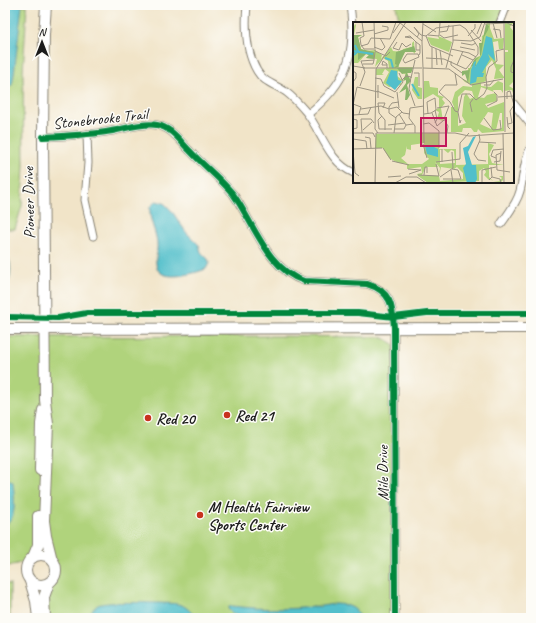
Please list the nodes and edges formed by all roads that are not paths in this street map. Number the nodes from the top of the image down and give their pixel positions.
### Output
1 (46, 5) edge
2 (247, 5) edge
3 (350, 5) edge
4 (507, 5) edge
5 (500, 22) edge
6 (514, 103) edge
7 (308, 114) junction
8 (531, 125) edge
9 (87, 134) junction
10 (43, 137) junction
11 (531, 147) edge
12 (353, 172) edge
13 (501, 224) dead end
14 (93, 236) dead end
15 (394, 328) junction
16 (531, 328) edge
17 (5, 329) edge
18 (45, 329) junction
19 (45, 400) junction
20 (33, 557) junction
21 (52, 560) junction
22 (30, 581) junction
23 (49, 583) junction
24 (38, 618) edge
25 (45, 618) edge
26 (395, 618) edge

1 - 10 street, Pioneer Drive
2 - 7 street
3 - 7 street
4 - 5 street
6 - 8 street
7 - 12 street
9 - 10 street, Stonebrooke Trail
9 - 14 street
9 - 15 street, Stonebrooke Trail
10 - 18 street, Pioneer Drive
11 - 13 street
15 - 16 street
15 - 18 street
15 - 26 street, Mile Drive
17 - 18 street
18 - 19 street, Pioneer Drive
19 - 20 street, Pioneer Drive
19 - 21 street, Pioneer Drive
20 - 21 street
20 - 22 street
21 - 23 street
22 - 23 street
22 - 24 street
23 - 25 street

